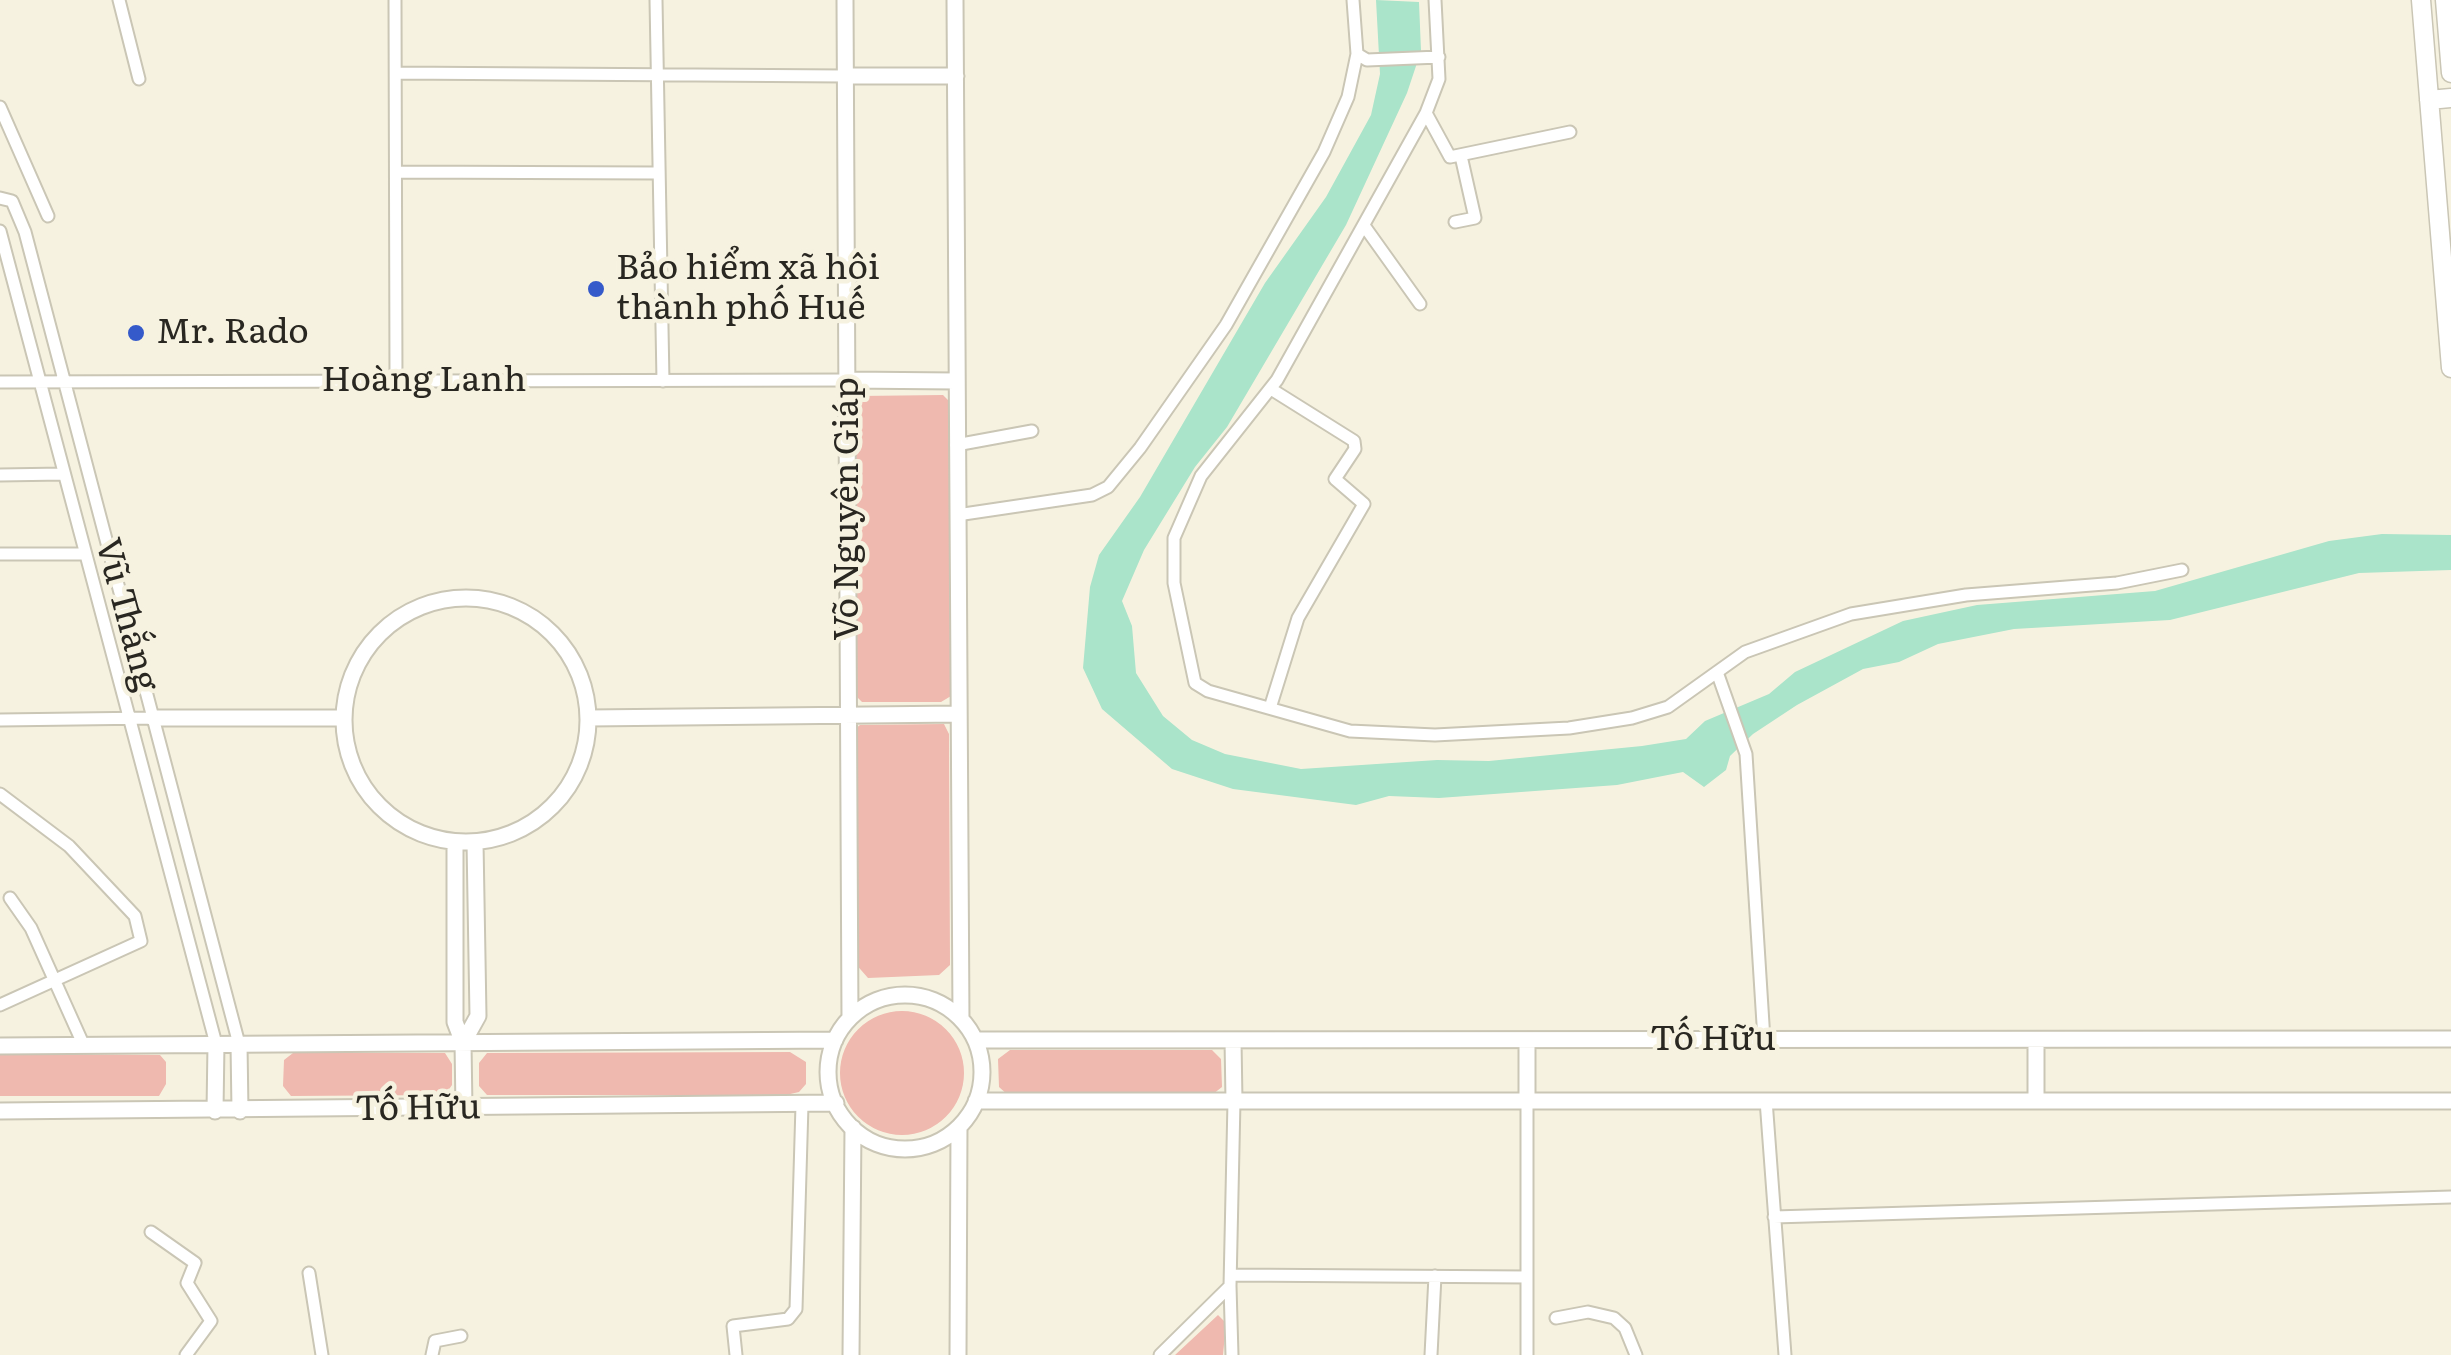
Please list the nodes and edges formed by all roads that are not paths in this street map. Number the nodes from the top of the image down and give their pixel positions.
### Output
1 (119, 0) edge
2 (395, 0) edge
3 (656, 0) edge
4 (845, 0) edge
5 (956, 0) edge
6 (1353, 0) edge
7 (1435, 0) edge
8 (2421, 0) edge
9 (2445, 0) edge
10 (1362, 57) junction
11 (1434, 58) junction
12 (396, 73) junction
13 (2451, 73) edge
14 (656, 75) junction
15 (846, 76) junction
16 (956, 76) junction
17 (139, 79) dead end
18 (2451, 98) edge
19 (2429, 100) junction
20 (0, 107) edge
21 (1426, 112) junction
22 (1570, 132) dead end
23 (1461, 156) junction
24 (396, 172) junction
25 (656, 172) junction
26 (0, 198) edge
27 (48, 216) dead end
28 (1455, 222) dead end
29 (1365, 227) junction
30 (0, 231) edge
31 (6, 281) edge
32 (1420, 304) dead end
33 (2451, 368) edge
34 (663, 380) junction
35 (848, 380) junction
36 (396, 381) junction
37 (956, 381) junction
38 (0, 382) edge
39 (38, 382) junction
40 (64, 382) junction
41 (1271, 389) junction
42 (1032, 430) dead end
43 (956, 446) junction
44 (64, 474) junction
45 (0, 475) edge
46 (957, 516) junction
47 (0, 554) edge
48 (85, 554) junction
49 (2182, 570) dead end
50 (1718, 672) junction
51 (1270, 708) junction
52 (959, 714) junction
53 (848, 716) junction
54 (153, 718) junction
55 (342, 718) junction
56 (588, 718) junction
57 (129, 719) junction
58 (0, 720) edge
59 (0, 794) edge
60 (456, 842) junction
61 (475, 842) junction
62 (456, 894) junction
63 (476, 894) junction
64 (10, 898) dead end
65 (455, 968) junction
66 (477, 968) junction
67 (53, 978) junction
68 (0, 1005) edge
69 (850, 1018) junction
70 (961, 1018) junction
71 (2451, 1038) edge
72 (835, 1040) junction
73 (976, 1040) junction
74 (1233, 1040) junction
75 (1526, 1040) junction
76 (1764, 1040) junction
77 (2036, 1040) junction
78 (463, 1042) junction
79 (216, 1044) junction
80 (238, 1044) junction
81 (0, 1046) edge
82 (84, 1046) junction
83 (1766, 1100) junction
84 (2036, 1100) junction
85 (1234, 1101) junction
86 (1527, 1101) junction
87 (2451, 1101) edge
88 (976, 1102) junction
89 (836, 1103) junction
90 (802, 1105) junction
91 (464, 1108) junction
92 (0, 1111) edge
93 (240, 1111) junction
94 (215, 1112) junction
95 (958, 1127) junction
96 (853, 1128) junction
97 (2451, 1197) edge
98 (1774, 1217) junction
99 (151, 1232) dead end
100 (309, 1273) dead end
101 (1434, 1276) junction
102 (1527, 1277) junction
103 (1231, 1280) junction
104 (1556, 1318) dead end
105 (461, 1336) dead end
106 (186, 1355) edge
107 (322, 1355) edge
108 (432, 1355) edge
109 (736, 1355) edge
110 (852, 1355) edge
111 (958, 1355) edge
112 (1160, 1355) edge
113 (1232, 1355) edge
114 (1431, 1355) edge
115 (1527, 1355) edge
116 (1636, 1355) edge
117 (1784, 1355) edge

1 - 17 street
2 - 12 street
3 - 14 street
4 - 15 main road, Võ Nguyên Giáp
5 - 16 main road
6 - 10 street
7 - 11 street
8 - 19 main road
9 - 13 main road
10 - 11 street
10 - 46 street
11 - 21 street
12 - 14 street
12 - 24 street
14 - 15 street
14 - 25 street
15 - 16 main road
15 - 35 main road, Võ Nguyên Giáp
16 - 37 main road
18 - 19 main road
19 - 33 main road
20 - 27 street
21 - 23 street
21 - 29 street
22 - 23 street
23 - 28 street
24 - 25 street
24 - 36 street
25 - 34 street
26 - 40 street, Vũ Thắng
29 - 32 street
29 - 41 street
30 - 31 street, Vũ Thắng
31 - 39 street, Vũ Thắng
34 - 35 street, Hoàng Lanh
34 - 36 street, Hoàng Lanh
35 - 37 main road
35 - 53 main road, Võ Nguyên Giáp
36 - 40 street, Hoàng Lanh
37 - 43 main road
38 - 39 street, Hoàng Lanh
39 - 40 street, Hoàng Lanh
39 - 44 street, Vũ Thắng
40 - 54 street, Vũ Thắng
41 - 51 street
41 - 51 street
42 - 43 street
43 - 46 main road
44 - 45 street
44 - 48 street, Vũ Thắng
46 - 52 main road
47 - 48 street
48 - 57 street, Vũ Thắng
49 - 50 street
50 - 51 street
50 - 76 street
52 - 53 main road
52 - 70 main road
53 - 56 main road
53 - 69 main road, Võ Nguyên Giáp
54 - 55 main road
54 - 57 street
54 - 80 street, Vũ Thắng
55 - 56 main road
55 - 60 main road
56 - 61 main road
57 - 58 street
57 - 79 street, Vũ Thắng
59 - 67 street
60 - 61 main road
60 - 62 main road
61 - 63 main road
62 - 63 main road
62 - 65 main road
63 - 66 main road
64 - 67 street
65 - 66 main road
65 - 78 main road
66 - 78 main road
67 - 68 street
67 - 82 street
69 - 70 main road
69 - 72 main road
70 - 73 main road
71 - 77 main road, Tố Hữu
72 - 78 main road, Tố Hữu
72 - 89 main road
73 - 74 main road, Tố Hữu
73 - 88 main road
74 - 75 main road, Tố Hữu
74 - 85 main road
75 - 76 main road, Tố Hữu
75 - 86 main road
76 - 77 main road, Tố Hữu
77 - 84 main road
78 - 80 main road, Tố Hữu
78 - 91 main road
79 - 80 main road, Tố Hữu
79 - 82 main road, Tố Hữu
79 - 94 main road
80 - 93 main road
81 - 82 main road, Tố Hữu
83 - 84 main road, Tố Hữu
83 - 86 main road, Tố Hữu
83 - 98 street
84 - 87 main road, Tố Hữu
85 - 86 main road, Tố Hữu
85 - 88 main road, Tố Hữu
85 - 103 street
86 - 102 street
88 - 95 main road
89 - 90 main road, Tố Hữu
89 - 96 main road
90 - 91 main road, Tố Hữu
90 - 109 street
91 - 93 main road, Tố Hữu
92 - 94 main road, Tố Hữu
93 - 94 main road, Tố Hữu
95 - 96 main road
95 - 111 main road
96 - 110 main road
97 - 98 street
98 - 117 street
99 - 106 street
100 - 107 street
101 - 102 street
101 - 103 street
101 - 114 street
102 - 115 street
103 - 112 street
103 - 113 street
104 - 116 street
105 - 108 street

